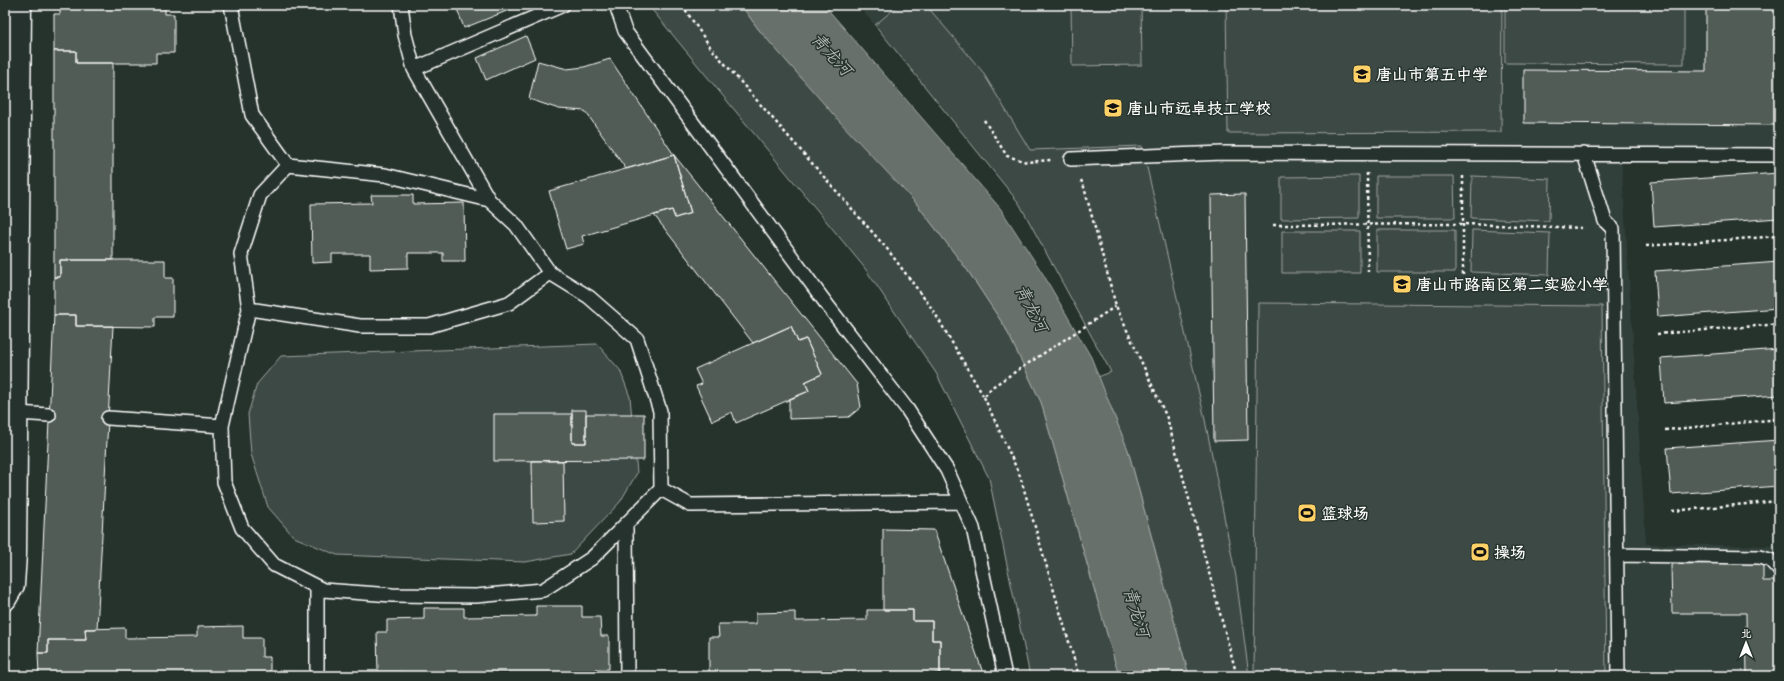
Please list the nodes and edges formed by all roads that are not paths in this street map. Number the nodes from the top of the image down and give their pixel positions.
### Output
1 (20, 5) edge
2 (231, 5) edge
3 (401, 5) edge
4 (563, 5) edge
5 (616, 5) edge
6 (414, 69) junction
7 (12, 72) edge
8 (1584, 154) junction
9 (1779, 155) edge
10 (1071, 159) road end
11 (288, 165) junction
12 (488, 200) junction
13 (550, 273) junction
14 (249, 309) junction
15 (16, 413) junction
16 (49, 415) dead end
17 (108, 418) dead end
18 (222, 426) junction
19 (661, 488) junction
20 (961, 502) junction
21 (626, 524) junction
22 (1616, 555) junction
23 (1779, 570) edge
24 (317, 587) junction
25 (5, 599) edge
26 (317, 676) edge
27 (628, 676) edge
28 (1005, 676) edge
29 (1618, 676) edge

1 - 7 street
2 - 11 lane
3 - 6 lane
4 - 6 lane
5 - 20 lane
6 - 12 lane
7 - 15 street
8 - 9 lane
8 - 10 lane
8 - 22 lane
11 - 12 lane
11 - 14 lane
12 - 13 lane
13 - 14 lane
13 - 19 lane
14 - 18 lane
15 - 16 lane
15 - 25 street
17 - 18 lane
18 - 24 lane
19 - 20 lane
19 - 21 lane
20 - 28 lane
21 - 24 lane
21 - 27 lane
22 - 23 lane
22 - 29 lane
24 - 26 lane

